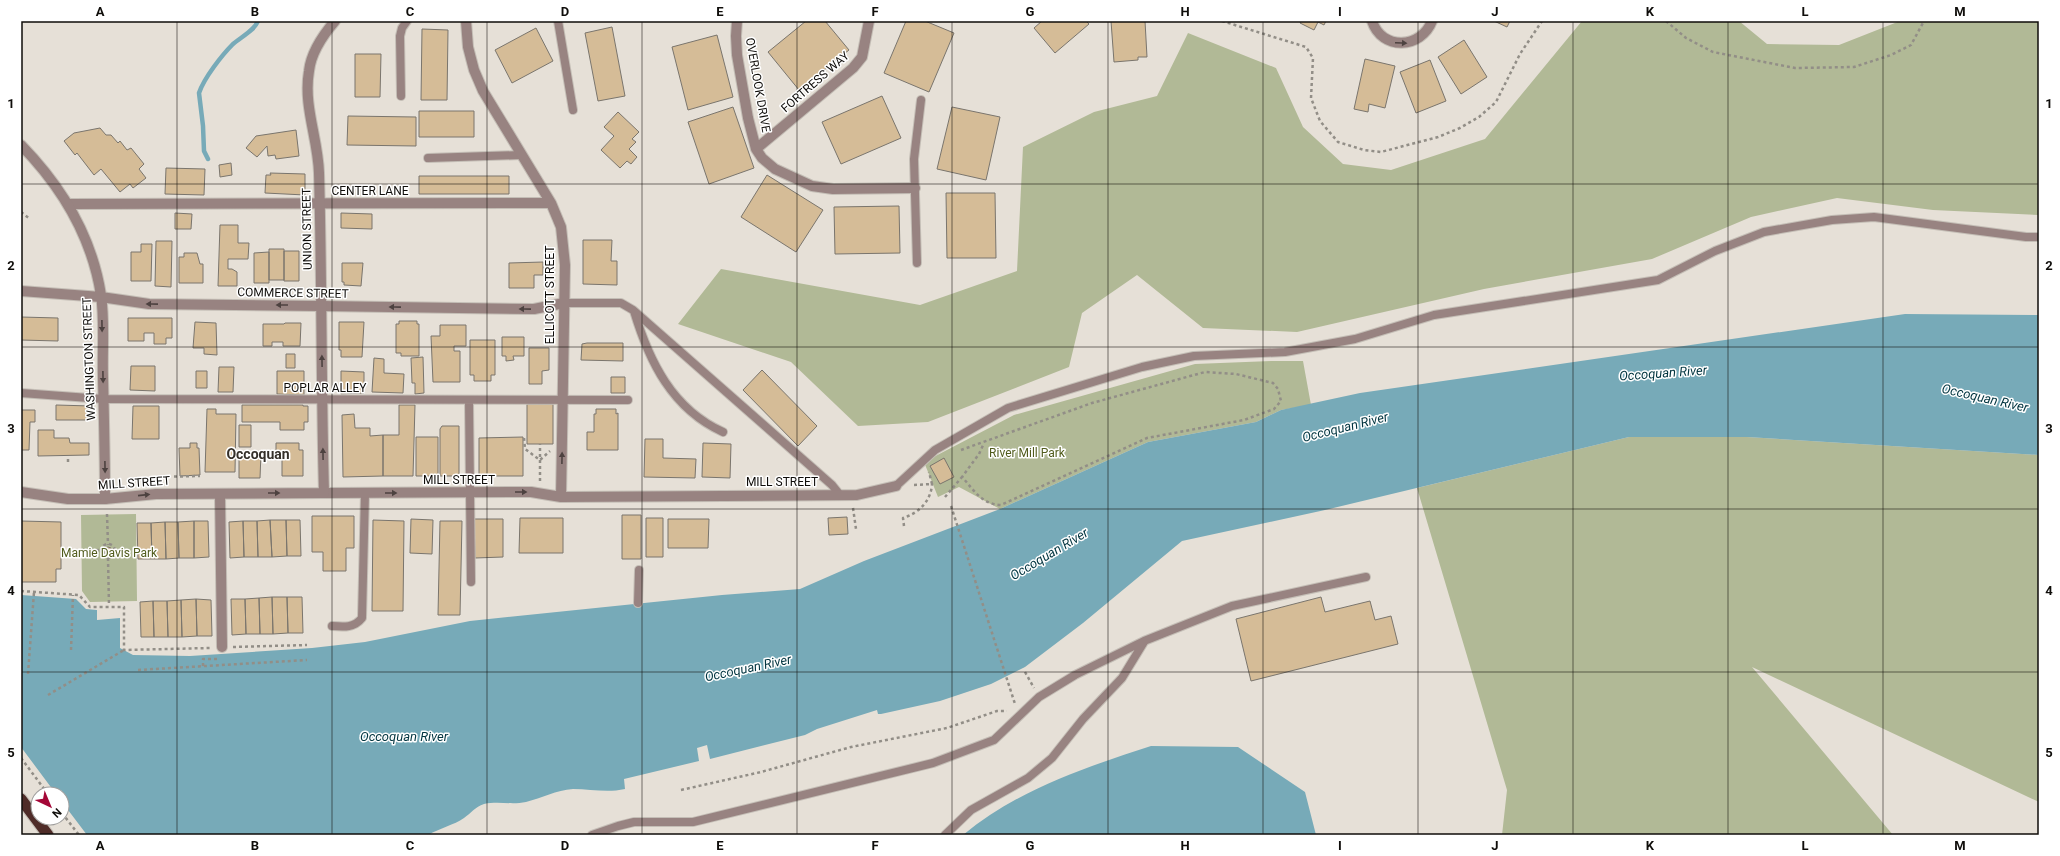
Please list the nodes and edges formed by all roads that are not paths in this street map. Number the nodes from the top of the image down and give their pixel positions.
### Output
1 (335, 21) edge
2 (407, 21) edge
3 (466, 21) edge
4 (558, 21) edge
5 (738, 21) edge
6 (869, 21) edge
7 (1372, 21) edge
8 (1432, 21) edge
9 (401, 96) dead end
10 (921, 100) dead end
11 (573, 110) dead end
12 (21, 145) edge
13 (756, 149) junction
14 (521, 155) junction
15 (428, 158) dead end
16 (915, 188) junction
17 (551, 203) junction
18 (69, 204) junction
19 (320, 204) junction
20 (2039, 237) edge
21 (917, 263) dead end
22 (21, 290) edge
23 (101, 297) junction
24 (564, 303) junction
25 (321, 306) junction
26 (633, 310) junction
27 (21, 393) edge
28 (103, 398) junction
29 (323, 400) junction
30 (468, 400) junction
31 (628, 400) dead end
32 (562, 401) junction
33 (723, 432) dead end
34 (896, 486) joint
35 (21, 492) edge
36 (324, 493) junction
37 (365, 493) junction
38 (470, 493) junction
39 (220, 494) junction
40 (840, 495) junction
41 (561, 497) junction
42 (105, 499) junction
43 (639, 570) dead end
44 (1366, 577) dead end
45 (471, 582) dead end
46 (638, 603) dead end
47 (332, 626) dead end
48 (1144, 642) junction
49 (222, 648) road end
50 (21, 799) edge
51 (48, 835) edge
52 (592, 835) edge
53 (945, 835) edge

1 - 19 street, UNION STREET
2 - 9 lane
3 - 14 street, ELLICOTT STREET
4 - 11 lane
5 - 13 street, OVERLOOK DRIVE
6 - 13 street, FORTRESS WAY
7 -> 8 street
10 - 16 lane
12 - 18 street, WASHINGTON STREET
13 - 16 street, OVERLOOK DRIVE
14 - 15 lane
14 - 17 street, ELLICOTT STREET
16 - 21 lane
17 - 19 street, CENTER LANE
17 - 24 street, ELLICOTT STREET
18 - 19 street, CENTER LANE
18 - 23 street, WASHINGTON STREET
19 - 25 street, UNION STREET
20 - 34 lane
22 - 23 street, COMMERCE STREET
25 -> 23 street, COMMERCE STREET
23 -> 28 street, WASHINGTON STREET
24 -> 25 street, COMMERCE STREET
24 - 26 lane
24 - 32 street, ELLICOTT STREET
29 -> 25 street, UNION STREET
26 - 33 lane
26 - 40 lane
27 - 28 lane, POPLAR ALLEY
28 - 29 lane, POPLAR ALLEY
28 -> 42 street, WASHINGTON STREET
29 - 30 lane, POPLAR ALLEY
36 -> 29 street, UNION STREET
30 - 32 lane, POPLAR ALLEY
30 - 38 lane
31 - 32 lane, POPLAR ALLEY
41 -> 32 street, ELLICOTT STREET
34 - 40 street, MILL STREET
35 - 42 street, MILL STREET
36 - 37 street, MILL STREET
39 -> 36 street, MILL STREET
37 -> 38 street, MILL STREET
37 - 47 lane
38 -> 41 street, MILL STREET
38 - 45 lane
42 -> 39 street, MILL STREET
39 - 49 street
40 - 41 street, MILL STREET
43 - 46 lane
44 - 48 lane
48 - 52 lane
48 - 53 lane
50 - 51 highway

